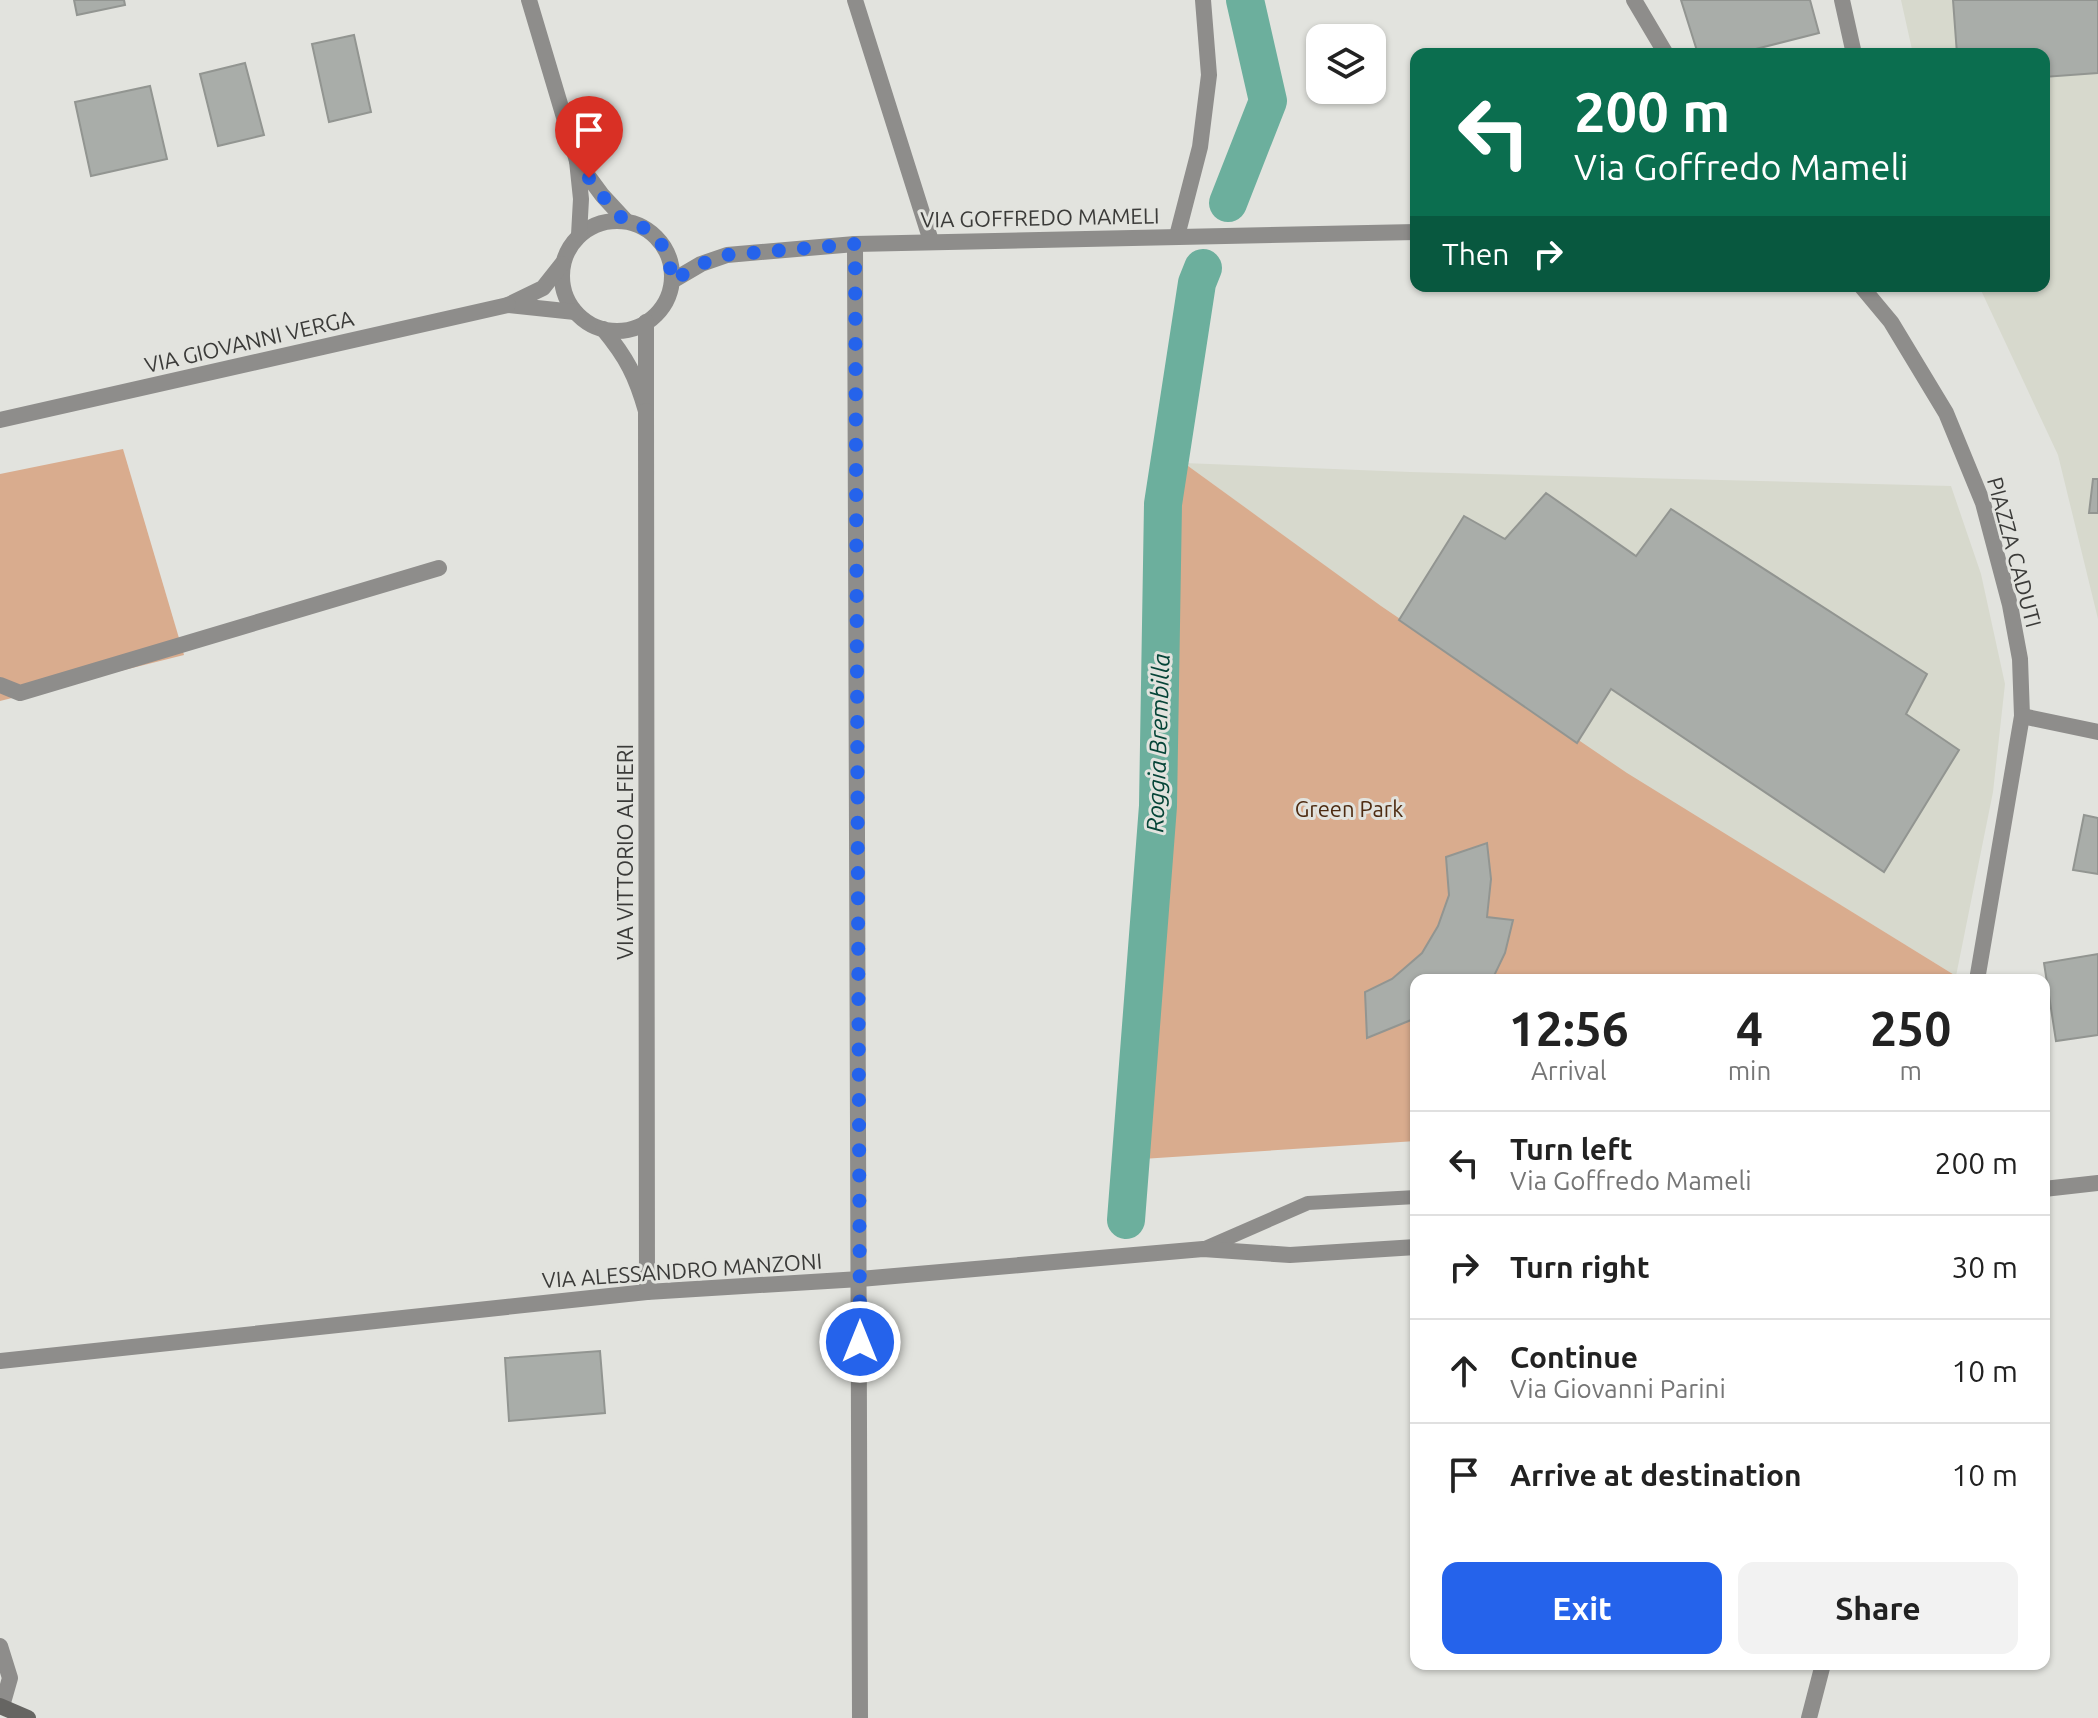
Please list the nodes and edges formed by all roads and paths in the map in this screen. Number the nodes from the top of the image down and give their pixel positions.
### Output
1 (529, 0) edge
2 (855, 0) edge
3 (1203, 0) edge
4 (1634, 0) edge
5 (1842, 0) edge
6 (1662, 48) edge
7 (1853, 48) edge
8 (577, 161) junction
9 (626, 221) junction
10 (1410, 232) edge
11 (579, 235) junction
12 (1177, 236) junction
13 (931, 241) junction
14 (855, 244) junction
15 (563, 263) junction
16 (672, 281) junction
17 (1866, 292) edge
18 (508, 305) junction
19 (575, 312) junction
20 (646, 322) junction
21 (603, 329) junction
22 (646, 411) junction
23 (0, 420) edge
24 (439, 568) dead end
25 (0, 685) edge
26 (2022, 716) junction
27 (2098, 732) edge
28 (1978, 974) edge
29 (2098, 1183) edge
30 (2050, 1188) edge
31 (1410, 1197) edge
32 (1410, 1247) edge
33 (1203, 1249) junction
34 (860, 1279) junction
35 (647, 1292) junction
36 (0, 1361) edge
37 (0, 1646) edge
38 (1821, 1670) edge
39 (1, 1706) edge
40 (23, 1717) edge
41 (860, 1718) edge
42 (1809, 1718) edge

1 - 8 street
2 - 13 street
3 - 12 street
4 - 6 street
5 - 7 street
8 - 9 street
8 - 11 street
9 - 11 street
9 - 16 street
10 - 12 street, VIA GOFFREDO MAMELI
11 - 15 street
12 - 13 street, VIA GOFFREDO MAMELI
13 - 14 street, VIA GOFFREDO MAMELI
14 - 16 street, VIA GOFFREDO MAMELI
14 - 34 street
15 - 18 street, VIA GIOVANNI VERGA
15 - 19 street
16 - 20 street
17 - 26 street, PIAZZA CADUTI
18 - 19 street, VIA GIOVANNI VERGA
18 - 23 street, VIA GIOVANNI VERGA
19 - 21 street
20 - 21 street
20 - 22 street, VIA VITTORIO ALFIERI
21 - 22 street, VIA VITTORIO ALFIERI
22 - 35 street, VIA VITTORIO ALFIERI
24 - 25 street
26 - 27 street
26 - 28 street, PIAZZA CADUTI
29 - 30 street
31 - 33 lane
32 - 33 street, VIA ALESSANDRO MANZONI
33 - 34 street, VIA ALESSANDRO MANZONI
34 - 35 street, VIA ALESSANDRO MANZONI
34 - 41 street
35 - 36 street, VIA ALESSANDRO MANZONI
37 - 39 street
38 - 42 street
39 - 40 street

